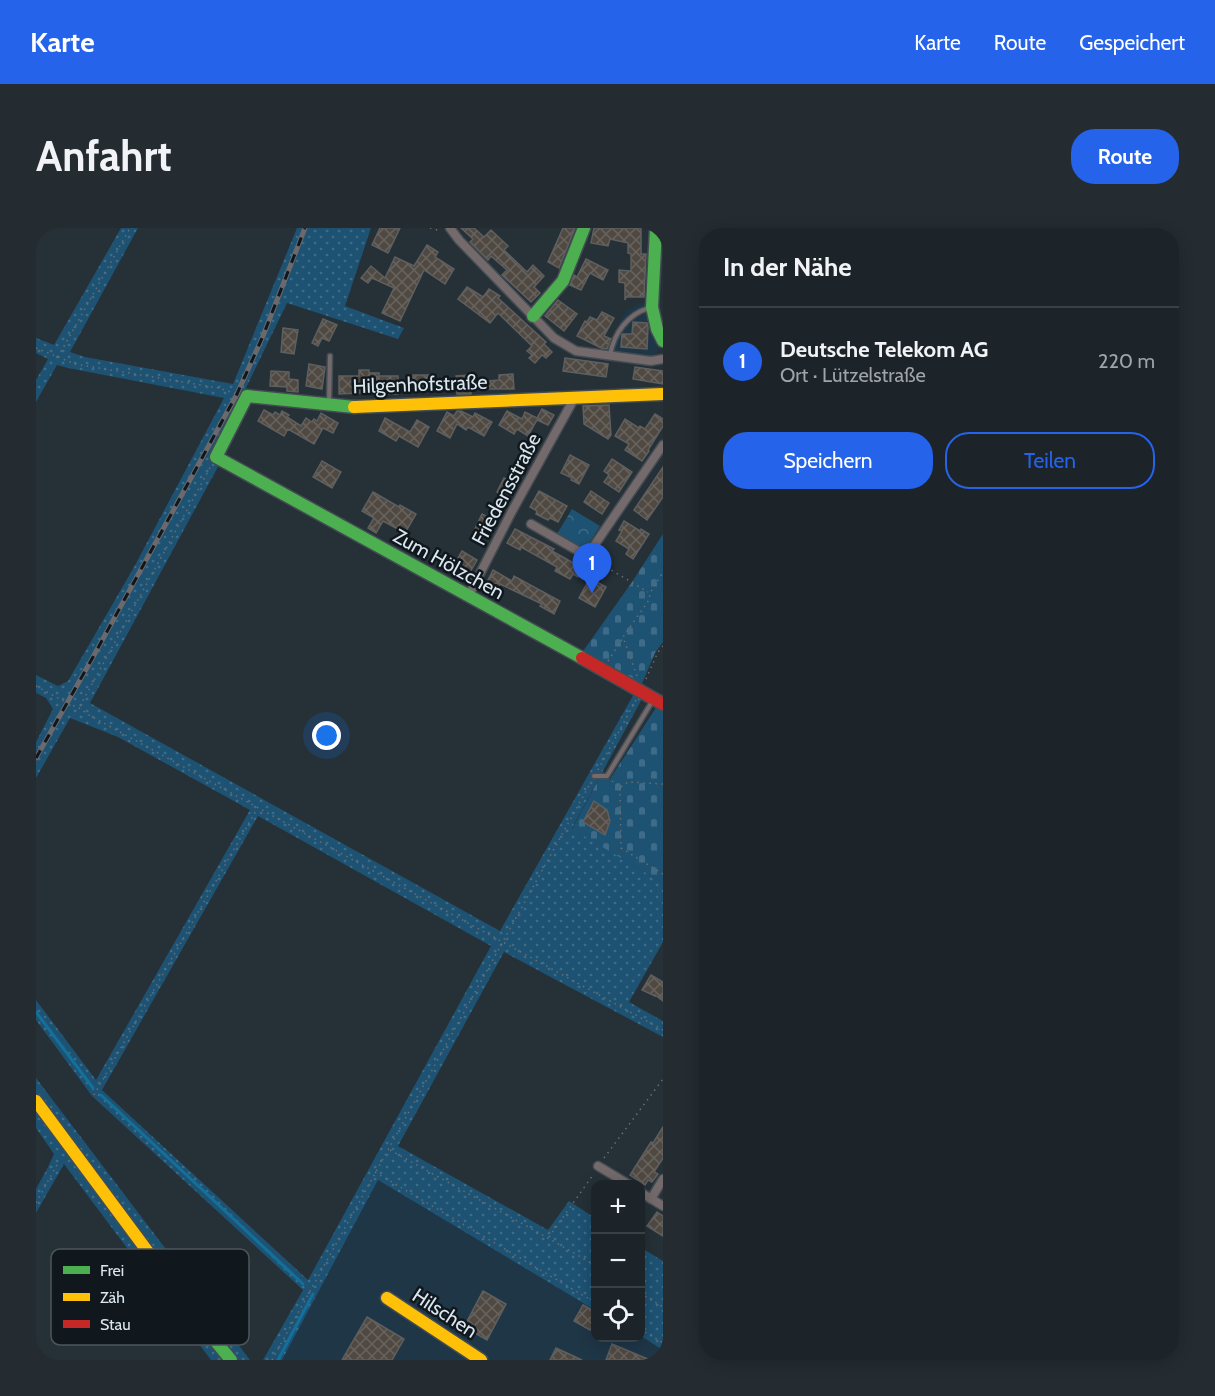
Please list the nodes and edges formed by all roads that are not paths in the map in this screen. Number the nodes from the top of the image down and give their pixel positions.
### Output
1 (450, 228) edge
2 (584, 228) edge
3 (656, 228) edge
4 (652, 307) junction
5 (533, 316) junction
6 (663, 341) edge
7 (330, 356) dead end
8 (610, 356) junction
9 (663, 359) edge
10 (663, 394) edge
11 (575, 397) junction
12 (329, 405) junction
13 (663, 445) edge
14 (216, 457) joint
15 (531, 524) dead end
16 (468, 597) junction
17 (659, 701) edge
18 (594, 776) road end
19 (36, 1101) edge
20 (598, 1166) road end
21 (663, 1179) edge
22 (620, 1180) edge
23 (645, 1195) edge
24 (651, 1199) junction
25 (663, 1206) edge
26 (146, 1249) edge
27 (387, 1298) dead end
28 (219, 1345) edge
29 (231, 1360) edge
30 (481, 1360) edge

1 - 5 street
2 - 5 street
3 - 4 street
4 - 6 street
4 - 8 lane
5 - 8 street
7 - 12 lane
8 - 9 street
10 - 11 street, Hilgenhofstraße
11 - 12 street, Hilgenhofstraße
11 - 16 street, Friedensstraße
12 - 14 street, Hilgenhofstraße
13 - 15 street
14 - 16 street, Zum Hölzchen
16 - 17 street, Zum Hölzchen
17 - 18 lane
19 - 26 street
20 - 22 street
21 - 24 street
23 - 24 street
24 - 25 street
27 - 30 street, Hilschen
28 - 29 street

